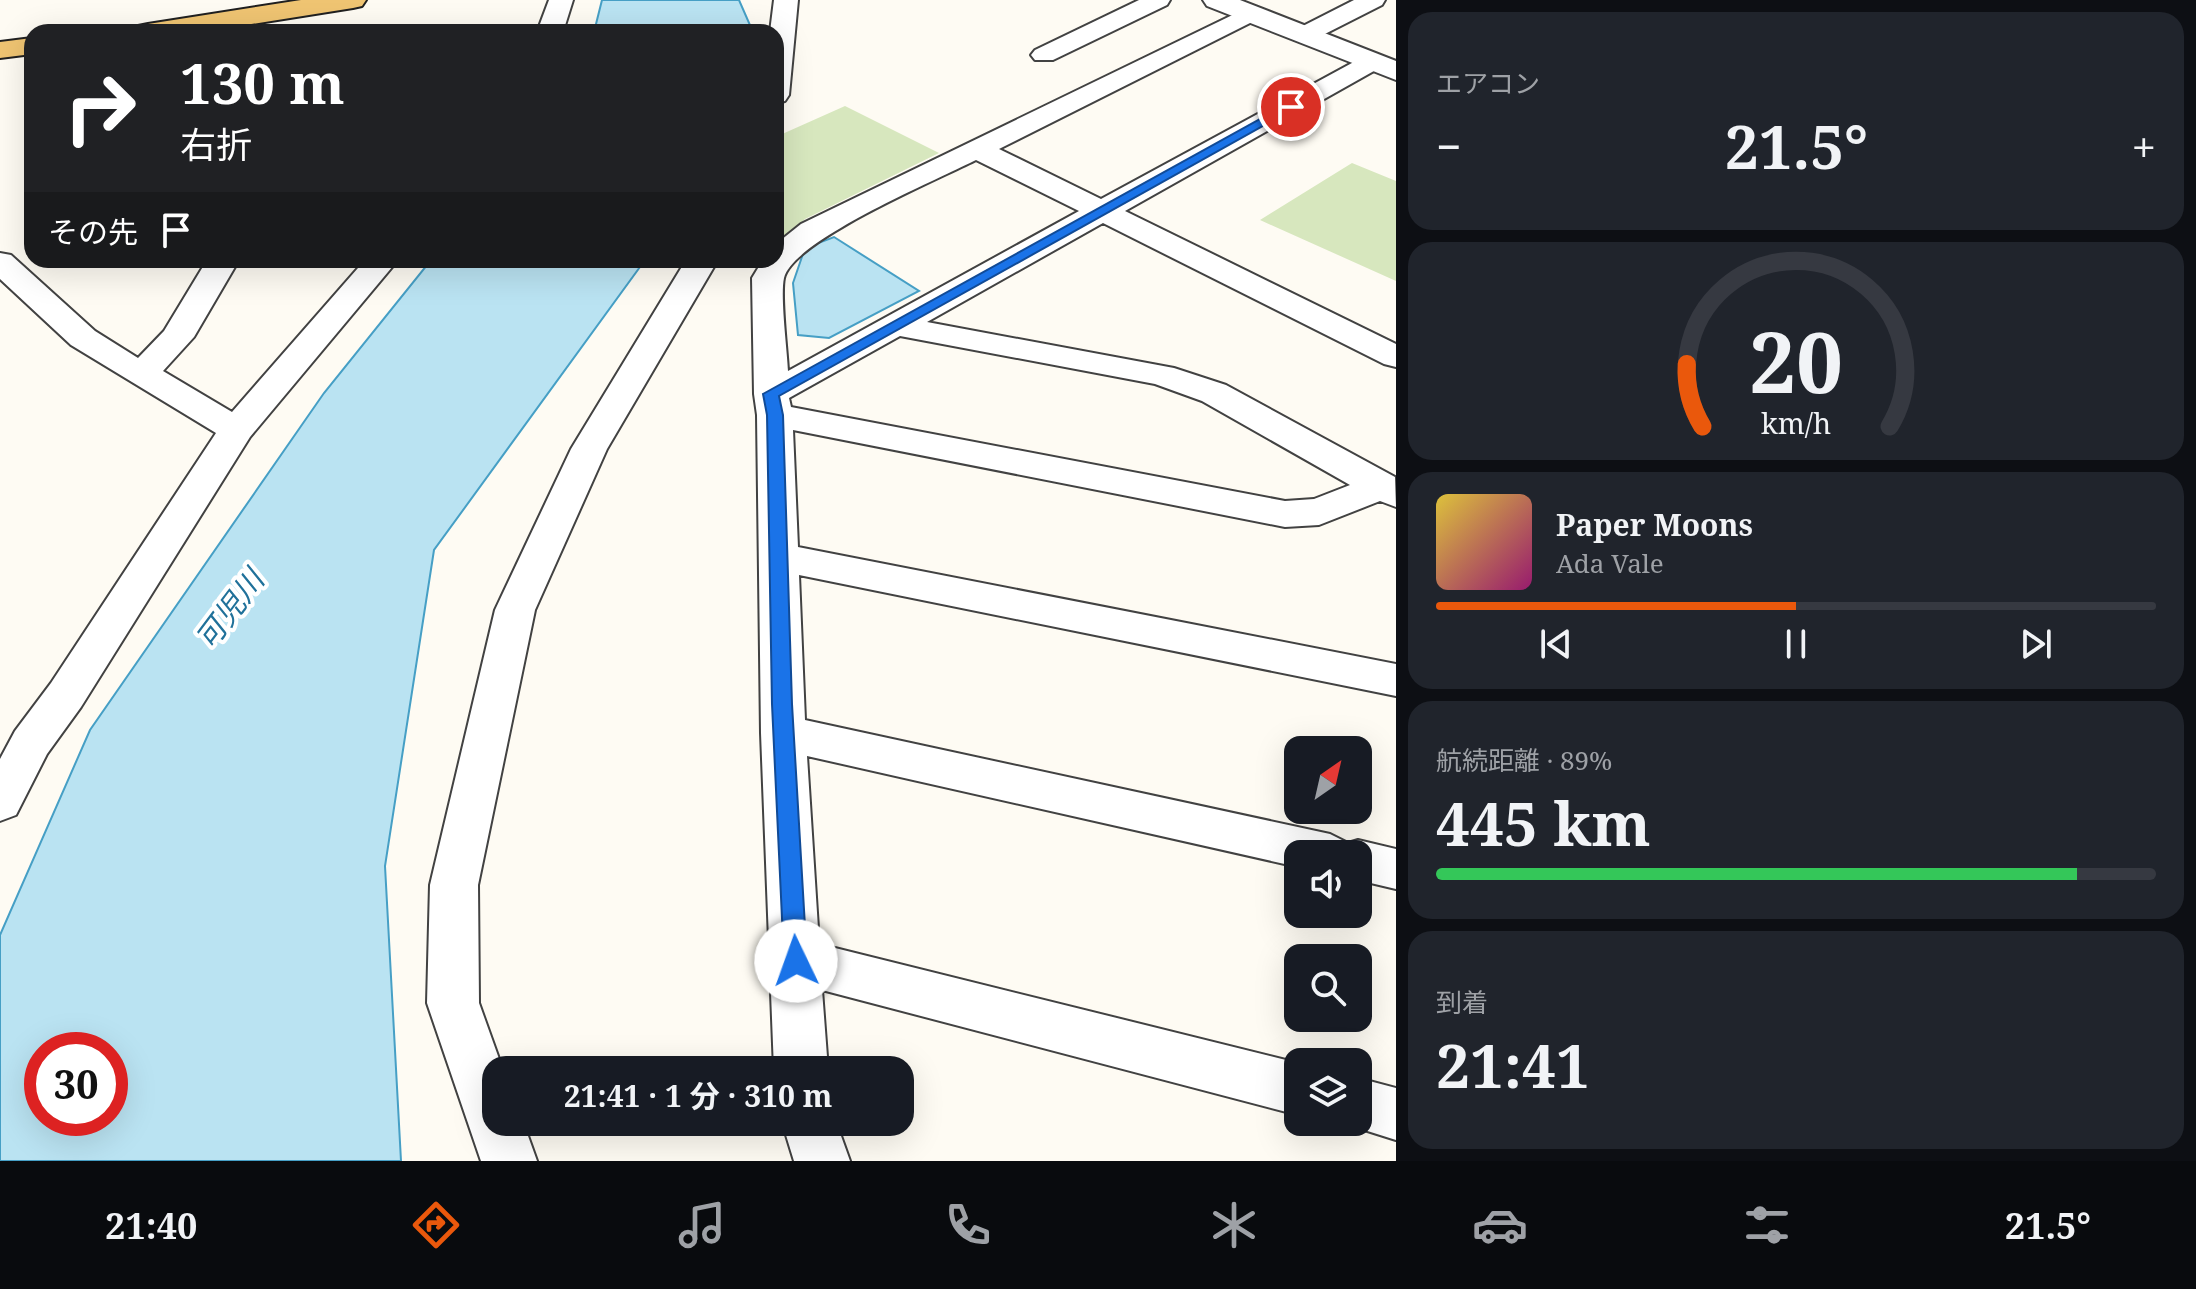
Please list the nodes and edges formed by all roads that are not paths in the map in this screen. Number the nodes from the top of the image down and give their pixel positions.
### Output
1 (353, 0) edge
2 (561, 0) edge
3 (786, 0) edge
4 (1158, 0) edge
5 (1216, 0) edge
6 (1373, 0) edge
7 (297, 5) edge
8 (1249, 14) junction
9 (225, 24) edge
10 (553, 24) edge
11 (783, 24) edge
12 (1304, 35) junction
13 (24, 47) edge
14 (0, 50) edge
15 (1044, 55) dead end
16 (1384, 66) edge
17 (977, 149) junction
18 (1103, 212) junction
19 (784, 254) edge
20 (0, 262) edge
21 (218, 268) edge
22 (375, 268) edge
23 (697, 268) edge
24 (775, 268) edge
25 (897, 326) junction
26 (1396, 357) edge
27 (142, 373) junction
28 (773, 404) junction
29 (236, 430) junction
30 (1389, 490) edge
31 (777, 557) junction
32 (1396, 680) edge
33 (783, 733) junction
34 (0, 802) edge
35 (1284, 844) edge
36 (1372, 863) edge
37 (1396, 869) edge
38 (796, 961) junction
39 (800, 1056) edge
40 (1284, 1085) edge
41 (1372, 1108) edge
42 (1396, 1114) edge
43 (814, 1136) edge
44 (509, 1161) edge
45 (822, 1161) edge

1 - 7 main road
2 - 10 street
3 - 11 street
4 - 15 street
5 - 8 street
6 - 12 street
7 - 9 main road
8 - 12 street
8 - 17 street
12 - 16 street
13 - 14 main road
16 - 18 street
17 - 18 street
17 - 19 street
18 - 25 street
18 - 26 street
20 - 27 street
21 - 27 street
22 - 29 street
23 - 44 street
24 - 28 street
25 - 28 street
25 - 30 street
27 - 29 street
28 - 30 street
28 - 31 street
29 - 34 street
31 - 32 street
31 - 33 street
33 - 35 street
33 - 38 street
36 - 37 street
38 - 39 street
38 - 40 street
41 - 42 street
43 - 45 street

